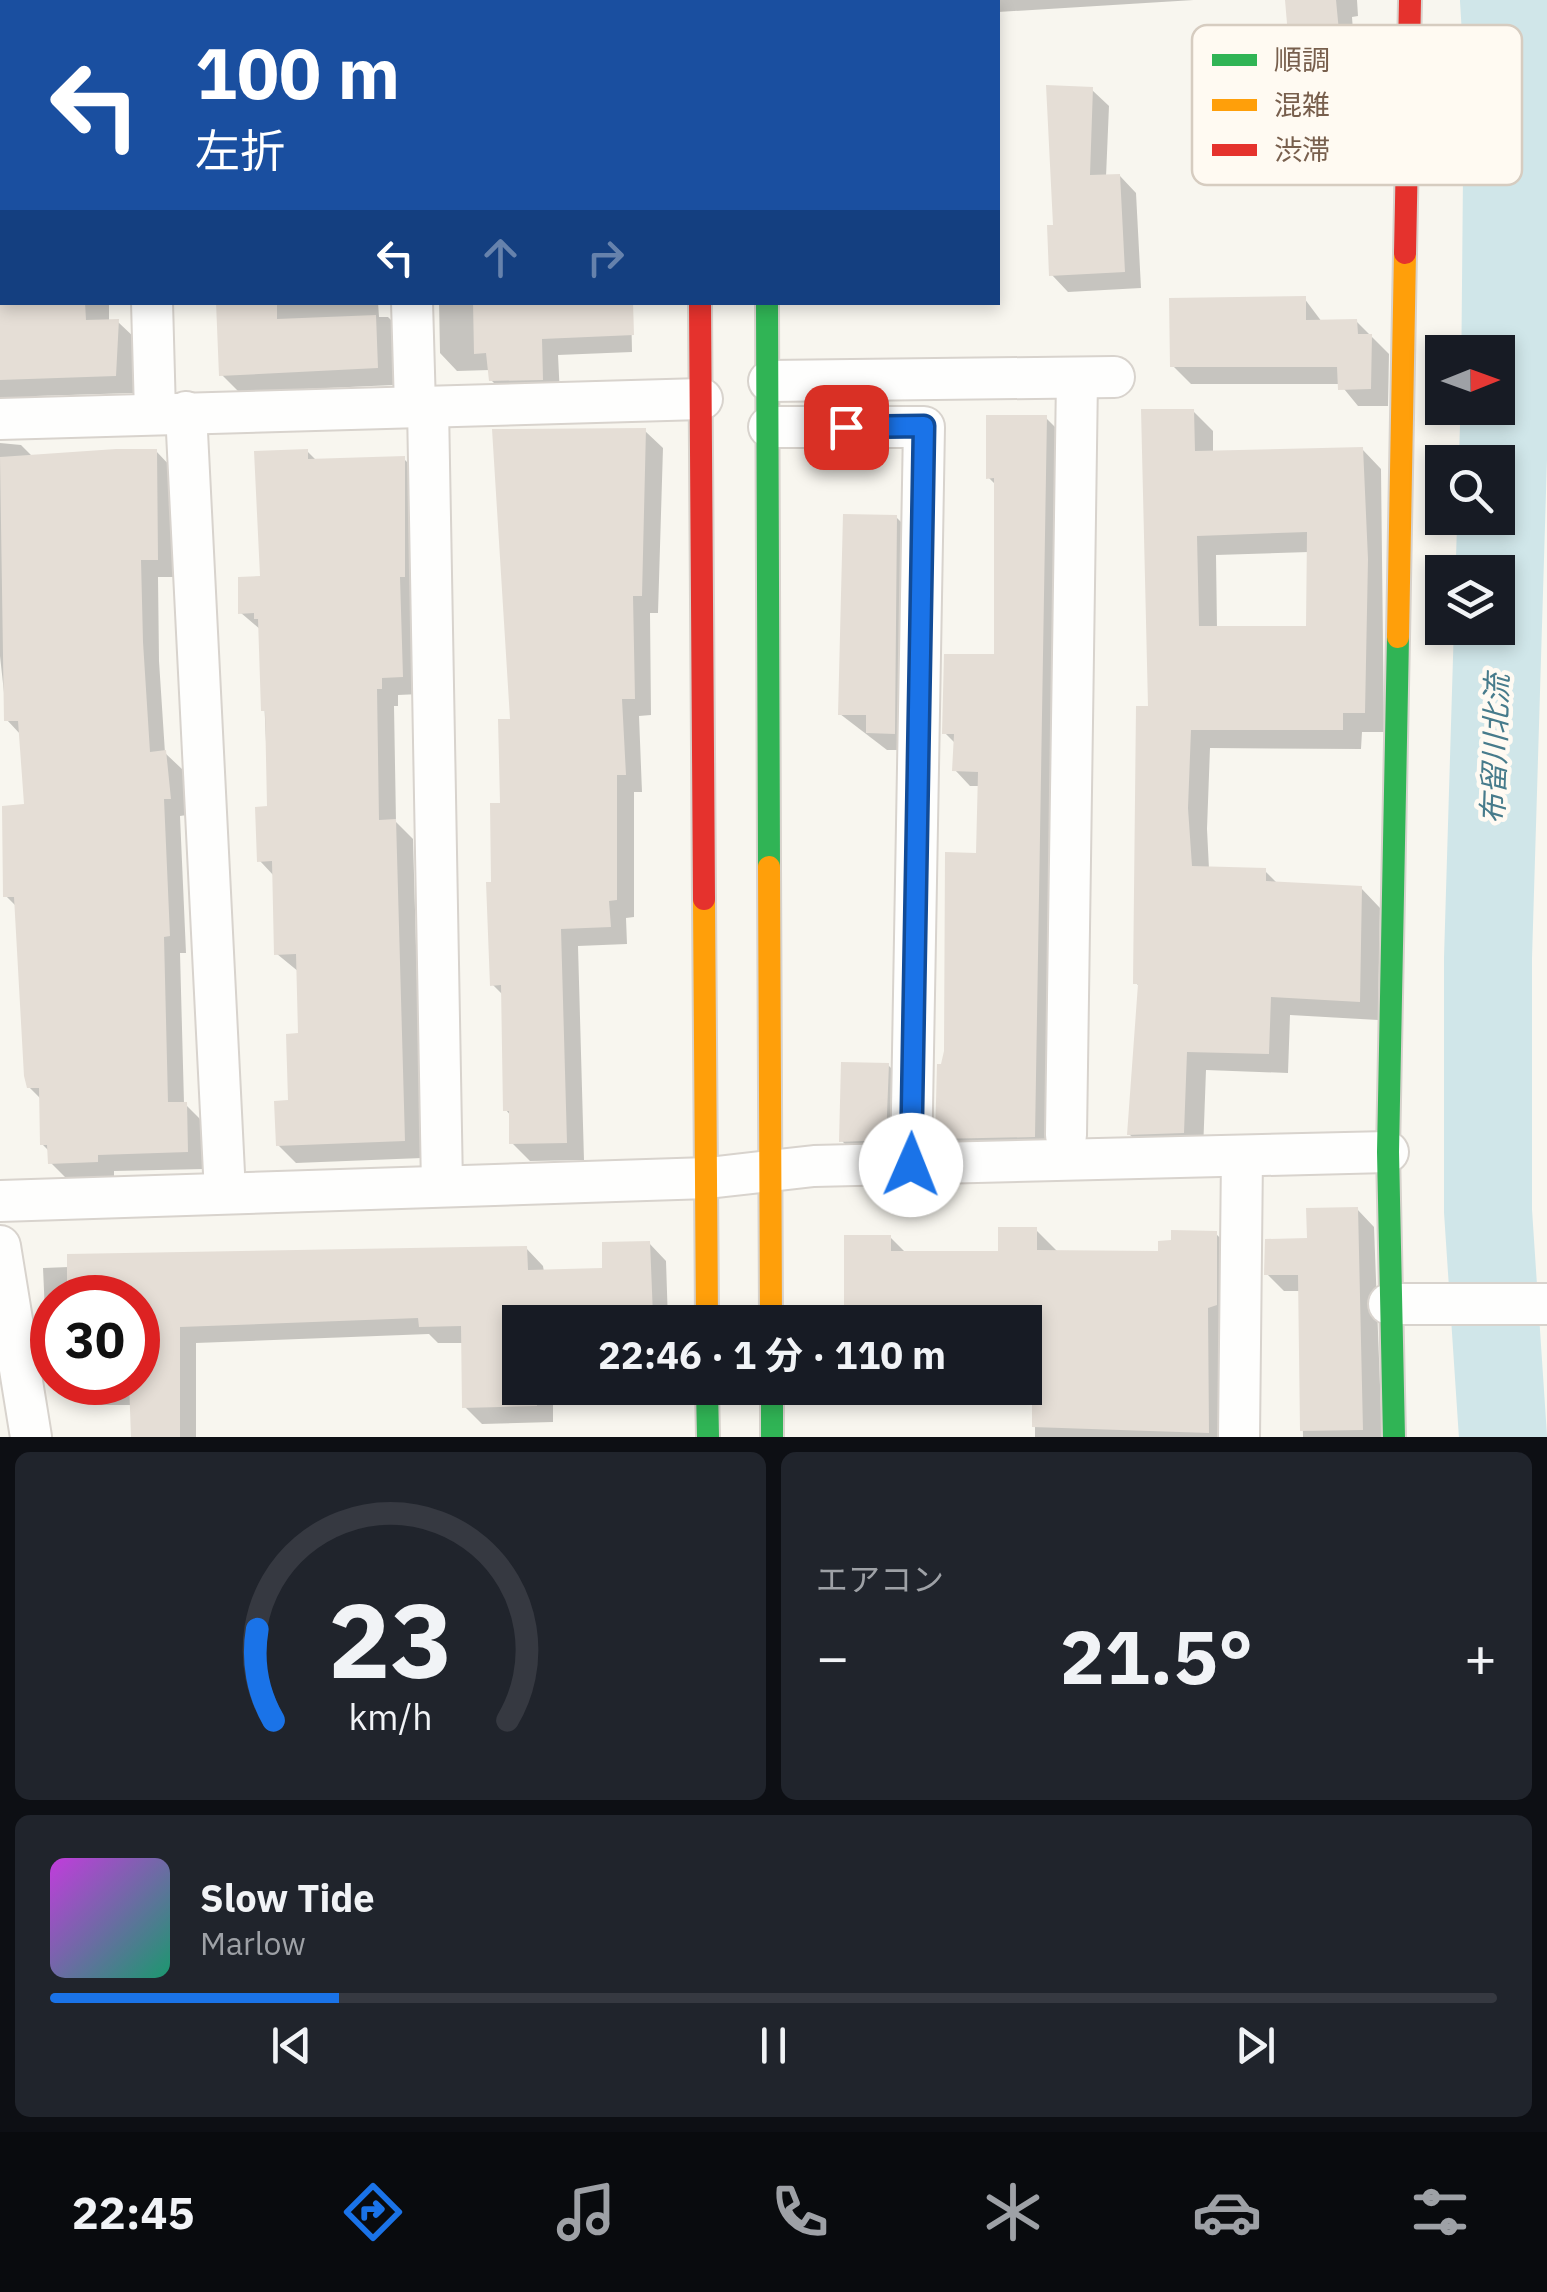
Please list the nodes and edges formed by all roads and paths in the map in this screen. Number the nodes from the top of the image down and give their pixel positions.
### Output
1 (1410, 0) edge
2 (1410, 25) edge
3 (1406, 185) edge
4 (152, 305) edge
5 (412, 305) edge
6 (700, 305) edge
7 (767, 305) edge
8 (769, 381) junction
9 (702, 399) junction
10 (421, 407) junction
11 (170, 413) junction
12 (0, 420) edge
13 (770, 427) junction
14 (1066, 1135) dead end
15 (1388, 1152) junction
16 (1242, 1156) junction
17 (911, 1165) junction
18 (774, 1168) junction
19 (708, 1178) junction
20 (442, 1186) junction
21 (225, 1193) junction
22 (0, 1201) edge
23 (0, 1246) edge
24 (1395, 1304) junction
25 (1547, 1304) edge
26 (707, 1305) edge
27 (771, 1305) edge
28 (708, 1405) edge
29 (772, 1405) edge
30 (30, 1437) edge
31 (708, 1437) edge
32 (772, 1437) edge
33 (1239, 1437) edge
34 (1394, 1437) edge

1 - 2 street
3 - 15 street
4 - 11 street
5 - 10 street
6 - 9 street
7 - 8 street
8 - 13 street
8 - 14 street
9 - 10 street
9 - 19 street
10 - 11 street
10 - 20 street
11 - 12 street
11 - 21 street
13 - 17 street
13 - 18 street
15 - 16 street
15 - 24 street
16 - 17 street
16 - 33 street
17 - 18 street
18 - 19 street
18 - 27 street
19 - 20 street
19 - 26 street
20 - 21 street
21 - 22 street
23 - 30 street
24 - 25 street
24 - 34 street
28 - 31 street
29 - 32 street

